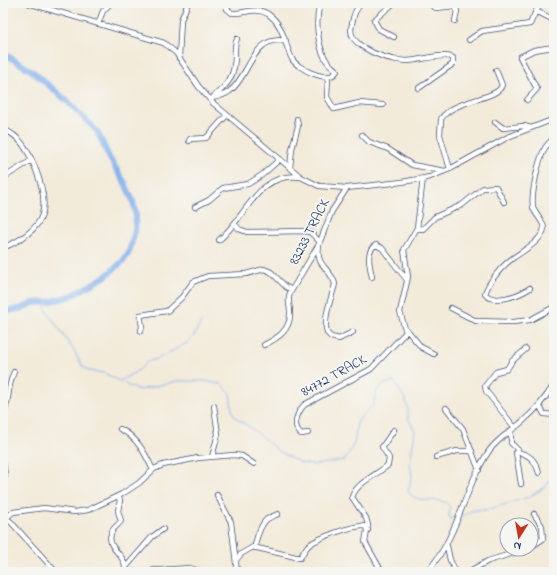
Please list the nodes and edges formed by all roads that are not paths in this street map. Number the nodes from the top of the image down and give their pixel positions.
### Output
1 (28, 3) edge
2 (111, 3) edge
3 (188, 3) edge
4 (227, 3) edge
5 (320, 3) edge
6 (362, 3) edge
7 (394, 3) edge
8 (427, 3) edge
9 (541, 3) edge
10 (536, 11) junction
11 (554, 20) edge
12 (455, 21) dead end
13 (98, 24) junction
14 (394, 37) dead end
15 (237, 39) dead end
16 (469, 40) dead end
17 (286, 41) junction
18 (554, 47) edge
19 (179, 58) junction
20 (496, 70) dead end
21 (328, 77) junction
22 (419, 88) dead end
23 (211, 99) junction
24 (527, 100) dead end
25 (383, 105) dead end
26 (227, 115) junction
27 (297, 119) dead end
28 (554, 119) edge
29 (495, 122) dead end
30 (531, 128) junction
31 (3, 129) edge
32 (362, 135) dead end
33 (554, 138) edge
34 (189, 141) dead end
35 (280, 159) junction
36 (32, 160) junction
37 (290, 168) junction
38 (448, 170) junction
39 (301, 176) junction
40 (3, 178) edge
41 (423, 178) junction
42 (347, 188) junction
43 (504, 202) dead end
44 (195, 207) dead end
45 (235, 224) junction
46 (417, 228) junction
47 (219, 240) dead end
48 (319, 243) junction
49 (3, 248) edge
50 (372, 277) dead end
51 (408, 280) junction
52 (530, 288) dead end
53 (292, 290) junction
54 (554, 307) edge
55 (451, 308) dead end
56 (407, 330) junction
57 (141, 331) dead end
58 (353, 332) dead end
59 (264, 345) dead end
60 (526, 349) dead end
61 (434, 354) dead end
62 (14, 372) dead end
63 (554, 384) edge
64 (539, 405) junction
65 (214, 406) dead end
66 (446, 408) dead end
67 (554, 415) edge
68 (3, 416) edge
69 (120, 429) dead end
70 (513, 429) junction
71 (394, 430) dead end
72 (308, 433) dead end
73 (472, 451) junction
74 (516, 452) junction
75 (212, 457) junction
76 (436, 457) dead end
77 (3, 462) edge
78 (254, 464) dead end
79 (153, 470) junction
80 (479, 470) junction
81 (539, 472) dead end
82 (3, 483) edge
83 (521, 484) dead end
84 (217, 495) dead end
85 (118, 496) junction
86 (5, 513) edge
87 (278, 514) dead end
88 (534, 514) dead end
89 (536, 517) edge
90 (539, 522) edge
91 (162, 529) dead end
92 (368, 530) junction
93 (539, 542) edge
94 (447, 546) junction
95 (255, 548) junction
96 (501, 557) edge
97 (237, 559) junction
98 (125, 570) edge
99 (56, 572) edge
100 (129, 572) edge
101 (203, 572) edge
102 (237, 572) edge
103 (382, 572) edge
104 (427, 572) edge
105 (456, 572) edge
106 (468, 572) edge

1 - 13 street
2 - 13 street
3 - 19 street
4 - 17 street
5 - 21 street
6 - 22 street
7 - 14 street
8 - 12 street
9 - 10 street
10 - 11 street
10 - 16 street
13 - 19 street
15 - 23 street
17 - 21 street
17 - 23 street
18 - 24 street
19 - 23 street
20 - 38 street
21 - 25 street
23 - 26 street
26 - 34 street
26 - 35 street
27 - 37 street
28 - 30 street
29 - 30 street
30 - 38 street
31 - 36 street
32 - 38 street
33 - 52 street
35 - 37 street
35 - 44 street
36 - 40 street
36 - 49 street
37 - 39 street
38 - 41 street
39 - 42 street
39 - 45 street
41 - 42 street
41 - 46 street
42 - 48 street, 83233 TRACK
43 - 46 street
45 - 47 street
45 - 48 street
46 - 51 street
48 - 53 street, 83233 TRACK
48 - 58 street
50 - 51 street
51 - 56 street
53 - 57 street
53 - 59 street, 83233 TRACK
54 - 55 street
56 - 61 street
56 - 72 street, 84772 TRACK
60 - 70 street
62 - 68 street
63 - 64 street
64 - 67 street
64 - 70 street
65 - 75 street
66 - 73 street
69 - 79 street
70 - 74 street
70 - 80 street
71 - 92 street
73 - 76 street
73 - 80 street
74 - 81 street
74 - 83 street
75 - 78 street
75 - 79 street
77 - 82 street
79 - 85 street
80 - 94 street
84 - 97 street
85 - 86 street
85 - 98 street
86 - 99 street
87 - 95 street
88 - 89 street
90 - 93 street
91 - 98 street
92 - 95 street
92 - 103 street
94 - 104 street
94 - 105 street
95 - 97 street
96 - 106 street
97 - 102 street
100 - 101 street

